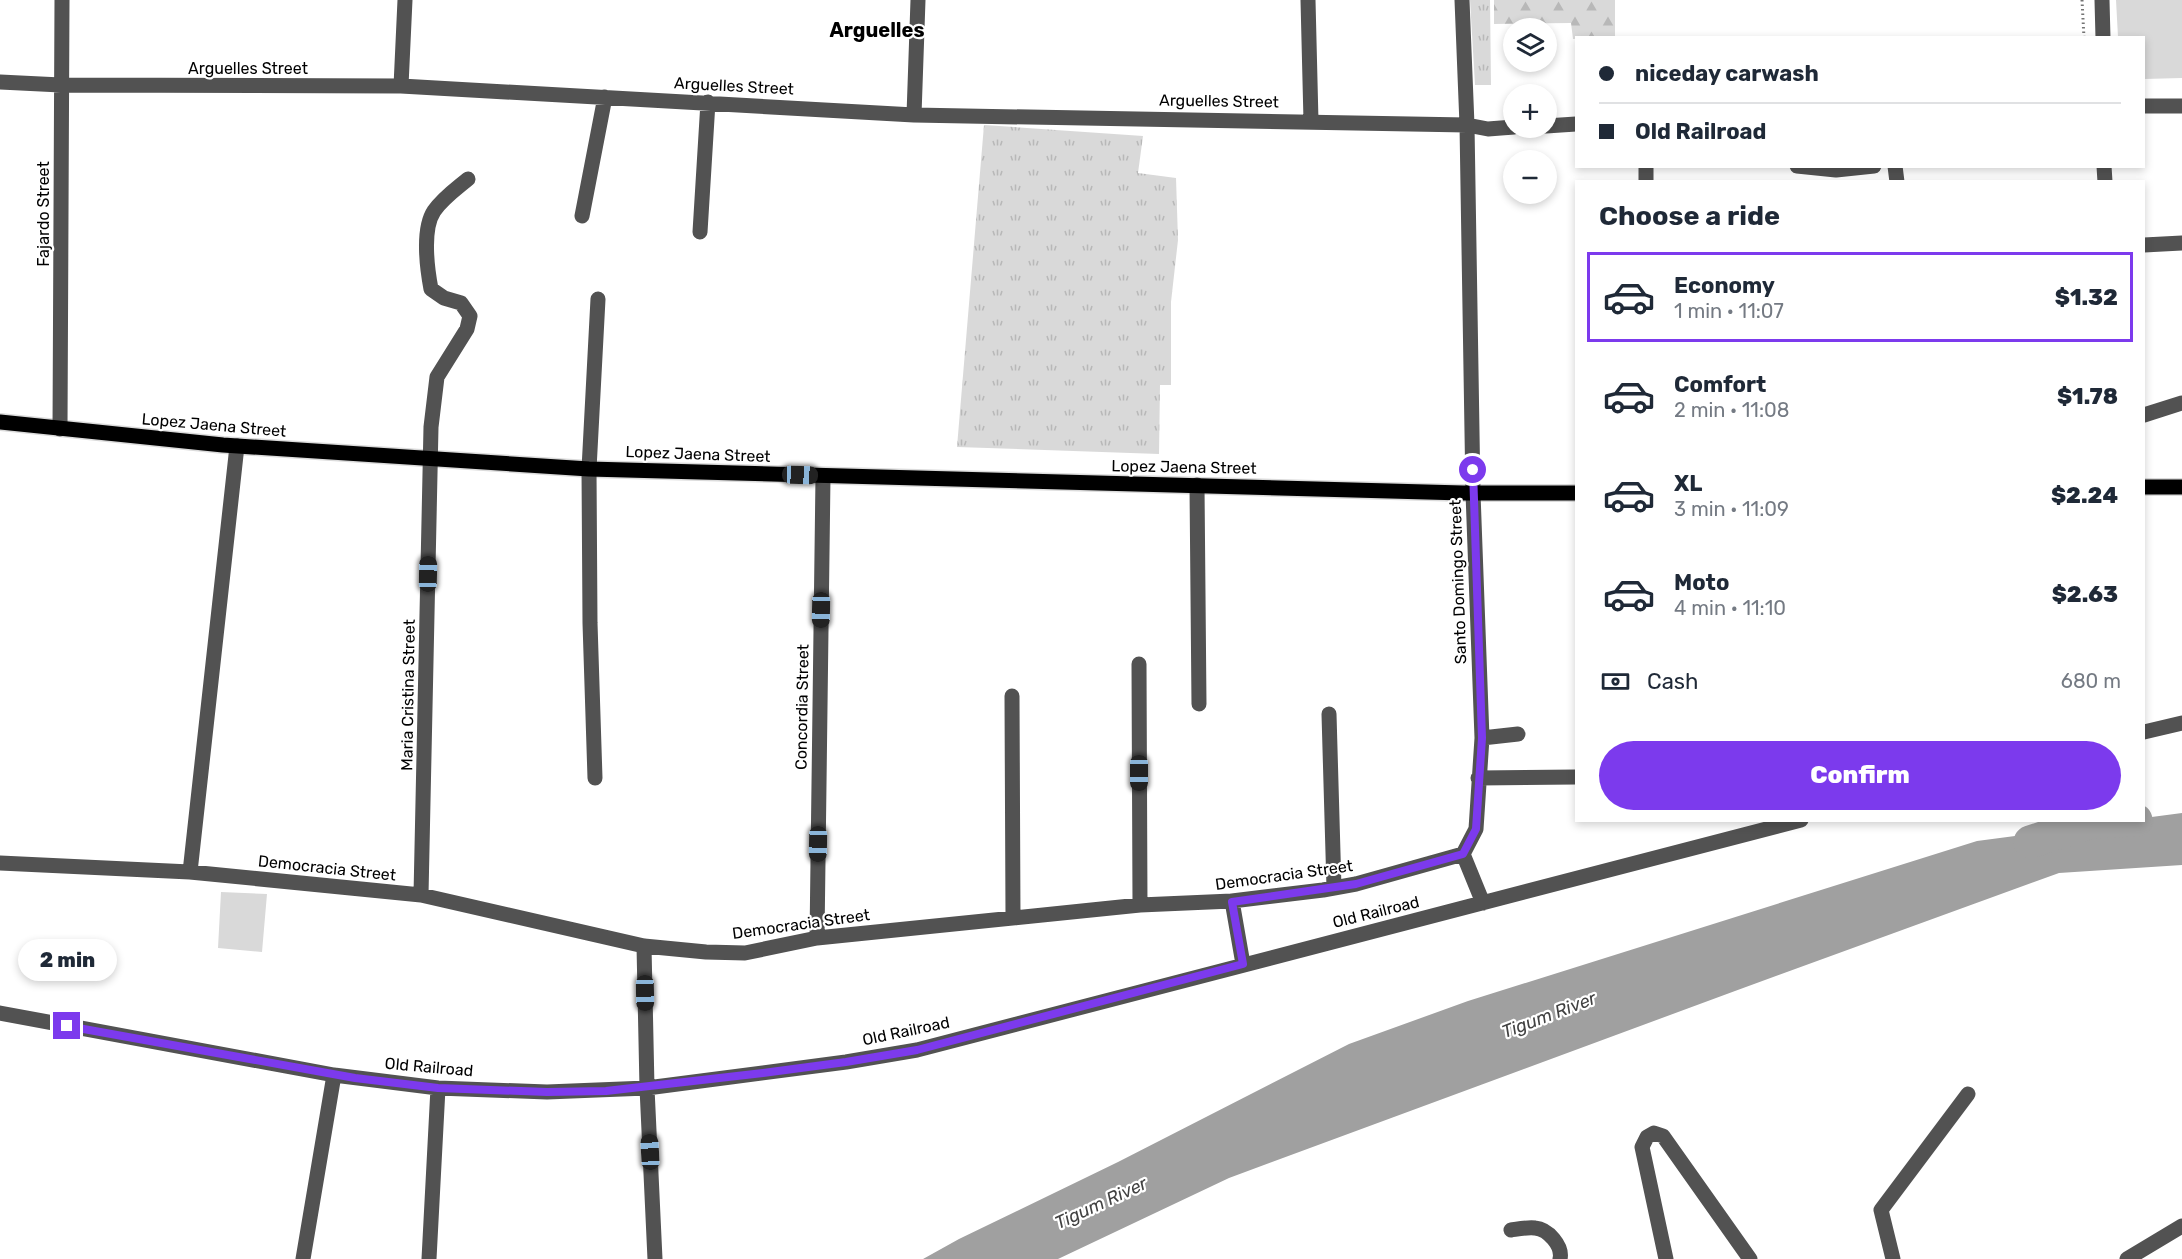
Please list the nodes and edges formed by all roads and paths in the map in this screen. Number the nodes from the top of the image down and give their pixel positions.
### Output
1 (62, 0) edge
2 (405, 0) edge
3 (918, 0) edge
4 (1308, 0) edge
5 (1462, 0) edge
6 (2082, 0) edge
7 (2102, 0) edge
8 (2084, 36) edge
9 (2103, 36) edge
10 (0, 82) edge
11 (62, 85) junction
12 (401, 86) junction
13 (605, 97) junction
14 (708, 102) junction
15 (2145, 106) edge
16 (2182, 106) edge
17 (914, 115) junction
18 (1311, 121) junction
19 (1575, 124) edge
20 (1467, 125) junction
21 (1557, 125) edge
22 (1503, 128) edge
23 (1812, 168) edge
24 (1855, 168) edge
25 (468, 179) dead end
26 (582, 216) dead end
27 (700, 232) dead end
28 (2182, 243) edge
29 (2145, 245) edge
30 (598, 299) dead end
31 (2182, 403) edge
32 (2145, 415) edge
33 (0, 422) edge
34 (60, 429) junction
35 (237, 446) junction
36 (430, 458) junction
37 (589, 469) junction
38 (823, 476) junction
39 (1197, 485) junction
40 (2145, 487) edge
41 (2182, 487) edge
42 (1473, 493) junction
43 (1575, 493) edge
44 (1139, 664) dead end
45 (1012, 696) dead end
46 (1199, 704) dead end
47 (1329, 714) dead end
48 (2182, 723) edge
49 (2145, 732) edge
50 (1518, 734) dead end
51 (1482, 738) junction
52 (1575, 777) edge
53 (595, 778) dead end
54 (1478, 778) junction
55 (1793, 822) edge
56 (1463, 854) junction
57 (0, 863) edge
58 (190, 872) junction
59 (1334, 888) junction
60 (421, 895) junction
61 (1232, 902) junction
62 (1483, 903) junction
63 (1140, 904) junction
64 (1013, 918) junction
65 (817, 938) junction
66 (644, 946) junction
67 (1243, 964) junction
68 (0, 1013) edge
69 (334, 1076) junction
70 (438, 1088) junction
71 (647, 1088) junction
72 (1968, 1094) dead end
73 (2182, 1226) edge
74 (1511, 1230) dead end
75 (303, 1259) edge
76 (429, 1259) edge
77 (655, 1259) edge
78 (1560, 1259) edge
79 (1666, 1259) edge
80 (1750, 1259) edge
81 (1893, 1259) edge
82 (2127, 1259) edge

1 - 11 street, Fajardo Street
2 - 12 street
3 - 17 street
4 - 18 street
5 - 20 street, Santo Domingo Street
6 - 8 path
7 - 9 street
10 - 11 street, Arguelles Street
11 - 12 street, Arguelles Street
11 - 34 street, Fajardo Street
12 - 13 street, Arguelles Street
13 - 14 street, Arguelles Street
13 - 26 street
14 - 17 street, Arguelles Street
14 - 27 street
15 - 16 street
17 - 18 street, Arguelles Street
18 - 20 street, Arguelles Street
19 - 21 street
20 - 22 street, Arguelles Street
20 - 42 street, Santo Domingo Street
23 - 24 street
25 - 36 street, Maria Cristina Street
28 - 29 street
30 - 37 street
31 - 32 street
33 - 34 main road, Lopez Jaena Street
34 - 35 main road, Lopez Jaena Street
35 - 36 main road, Lopez Jaena Street
35 - 58 street
36 - 37 main road, Lopez Jaena Street
36 - 60 street, Maria Cristina Street
37 - 38 main road, Lopez Jaena Street
37 - 53 street
38 - 39 main road, Lopez Jaena Street
38 - 65 street, Concordia Street
39 - 42 main road, Lopez Jaena Street
39 - 46 street
40 - 41 main road
42 - 43 main road, Lopez Jaena Street
42 - 51 street, Santo Domingo Street
44 - 63 street
45 - 64 street
47 - 59 street
48 - 49 street
50 - 51 street
51 - 54 street, Santo Domingo Street
52 - 54 street
54 - 56 street, Santo Domingo Street
55 - 62 street, Old Railroad
56 - 59 street, Democracia Street
56 - 62 street
57 - 58 street, Democracia Street
58 - 60 street, Democracia Street
59 - 61 street, Democracia Street
60 - 66 street, Democracia Street
61 - 63 street, Democracia Street
61 - 67 street
62 - 67 street, Old Railroad
63 - 64 street, Democracia Street
64 - 65 street, Democracia Street
65 - 66 street, Democracia Street
66 - 71 street
67 - 71 street, Old Railroad
68 - 69 street, Old Railroad
69 - 70 street, Old Railroad
69 - 75 street
70 - 71 street, Old Railroad
70 - 76 street
71 - 77 street
72 - 81 street
73 - 82 street
74 - 78 street
79 - 80 street

